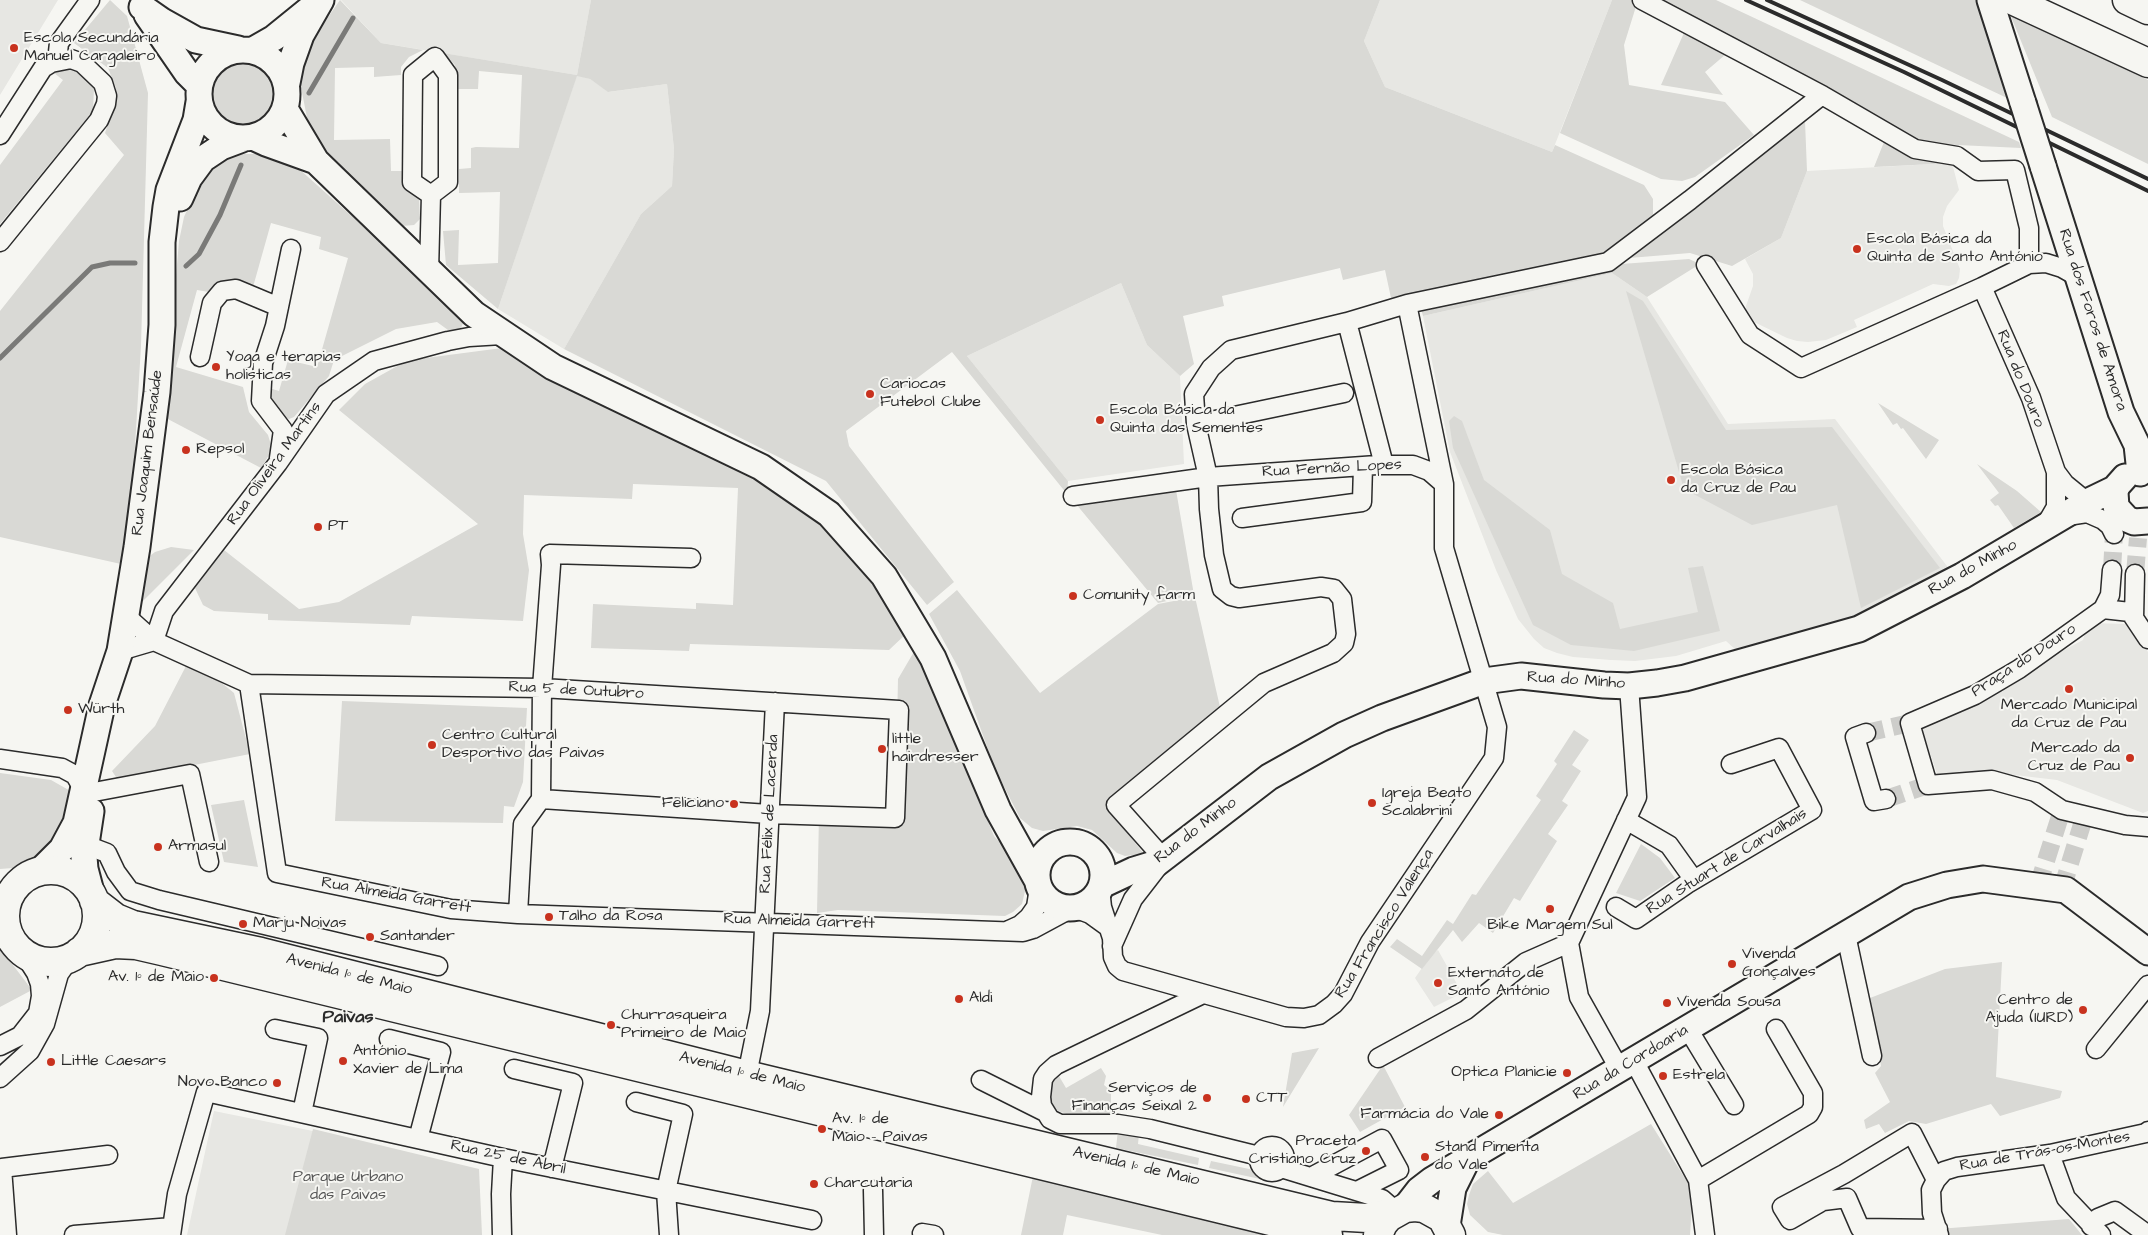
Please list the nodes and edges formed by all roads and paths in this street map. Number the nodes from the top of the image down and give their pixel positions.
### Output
1 (90, 0) edge
2 (321, 0) edge
3 (1642, 0) edge
4 (1990, 0) edge
5 (2012, 0) edge
6 (2127, 0) edge
7 (139, 3) edge
8 (2148, 10) edge
9 (246, 50) junction
10 (57, 61) junction
11 (2148, 63) edge
12 (286, 84) junction
13 (199, 94) junction
14 (1822, 95) junction
15 (285, 109) junction
16 (0, 135) edge
17 (249, 138) junction
18 (316, 161) junction
19 (431, 195) junction
20 (0, 242) edge
21 (291, 249) dead end
22 (2029, 264) junction
23 (1706, 265) dead end
24 (429, 271) junction
25 (2078, 277) junction
26 (1982, 287) junction
27 (163, 289) junction
28 (1407, 304) junction
29 (278, 307) junction
30 (1347, 322) junction
31 (502, 335) junction
32 (200, 357) dead end
33 (1344, 392) dead end
34 (1196, 424) junction
35 (278, 463) junction
36 (1384, 465) junction
37 (1363, 466) junction
38 (2056, 472) junction
39 (2144, 474) edge
40 (1208, 477) junction
41 (1444, 484) junction
42 (1073, 496) dead end
43 (2087, 507) junction
44 (2116, 510) junction
45 (1242, 518) dead end
46 (2053, 522) junction
47 (2145, 527) edge
48 (691, 558) dead end
49 (2112, 570) tunnel mouth
50 (2135, 574) tunnel mouth
51 (2103, 609) junction
52 (126, 615) junction
53 (2134, 618) junction
54 (2148, 639) edge
55 (154, 641) junction
56 (119, 654) junction
57 (1484, 681) junction
58 (249, 684) junction
59 (1629, 686) junction
60 (542, 688) junction
61 (775, 702) junction
62 (1866, 733) dead end
63 (90, 753) junction
64 (0, 759) edge
65 (1731, 764) dead end
66 (62, 768) junction
67 (89, 790) junction
68 (542, 799) junction
69 (1886, 799) dead end
70 (769, 814) junction
71 (1626, 820) junction
72 (1008, 826) junction
73 (2148, 827) edge
74 (1065, 842) junction
75 (86, 846) junction
76 (1097, 855) junction
77 (1164, 859) junction
78 (209, 862) dead end
79 (1134, 870) junction
80 (34, 874) junction
81 (1694, 880) junction
82 (0, 881) edge
83 (1038, 884) junction
84 (1101, 887) junction
85 (92, 897) junction
86 (1616, 907) dead end
87 (1073, 908) junction
88 (518, 914) junction
89 (765, 921) junction
90 (1108, 927) junction
91 (1006, 930) junction
92 (1846, 935) junction
93 (10, 936) edge
94 (1569, 943) junction
95 (1112, 946) junction
96 (2148, 952) edge
97 (75, 954) junction
98 (438, 966) dead end
99 (2148, 985) edge
100 (1203, 994) junction
101 (275, 1029) dead end
102 (1688, 1029) junction
103 (1776, 1029) dead end
104 (389, 1038) dead end
105 (0, 1046) edge
106 (2096, 1049) dead end
107 (1872, 1056) dead end
108 (1378, 1058) dead end
109 (1627, 1066) junction
110 (514, 1069) dead end
111 (747, 1074) junction
112 (0, 1078) edge
113 (981, 1080) dead end
114 (636, 1102) dead end
115 (1734, 1105) dead end
116 (1045, 1112) junction
117 (302, 1113) junction
118 (2147, 1133) edge
119 (418, 1139) junction
120 (2050, 1154) junction
121 (108, 1155) dead end
122 (503, 1158) junction
123 (1463, 1163) junction
124 (552, 1168) junction
125 (1311, 1177) junction
126 (1698, 1180) junction
127 (1936, 1180) junction
128 (873, 1190) dead end
129 (666, 1191) junction
130 (1356, 1191) junction
131 (1401, 1210) junction
132 (812, 1220) dead end
133 (2096, 1230) edge
134 (172, 1231) edge
135 (1938, 1232) edge
136 (1450, 1233) edge
137 (6, 1235) edge
138 (74, 1235) edge
139 (502, 1235) edge
140 (670, 1235) edge
141 (874, 1235) edge
142 (1328, 1235) edge
143 (1378, 1235) edge
144 (1705, 1235) edge
145 (2148, 1235) edge

1 - 10 street
2 - 9 street
2 - 12 street
3 - 14 street
4 - 25 street, Rua dos Foros de Amora, bridge
5 - 11 main road
6 - 8 main road
7 - 9 street
7 - 13 street
9 - 12 street
9 - 13 street
10 - 16 street
10 - 20 street
12 - 15 street
13 - 17 street
13 - 27 street, Rua Joaquim Bensaúde
14 - 22 street
14 - 28 street
15 - 17 street
15 - 18 street
17 - 18 street
17 - 27 street, Rua Joaquim Bensaúde
18 - 24 street
19 - 19 street
19 - 24 street
21 - 29 street
22 - 25 street
22 - 26 street
23 - 26 street
24 - 31 street
25 - 39 street, Rua dos Foros de Amora
26 - 38 street, Rua do Douro
27 - 52 street, Rua Joaquim Bensaúde
28 - 30 street
28 - 41 street
29 - 32 street
29 - 35 street
30 - 34 street
30 - 36 street
31 - 35 street, Rua Oliveira Martins
31 - 72 street
33 - 34 street
34 - 40 street
35 - 55 street, Rua Oliveira Martins
36 - 37 street, Rua Fernão Lopes
36 - 41 street, Rua Fernão Lopes
37 - 40 street, Rua Fernão Lopes
37 - 45 street
38 - 43 street
38 - 46 street
39 - 44 street, Rua do Minho
40 - 42 street, Rua Fernão Lopes
40 - 77 street
41 - 57 street
43 - 44 street, Rua do Minho
43 - 44 street
43 - 46 street, Rua do Minho
44 - 47 street
46 - 59 street, Rua do Minho
48 - 60 street
49 - 51 street
50 - 53 street
51 - 53 street
51 - 73 street, Praça do Douro
52 - 55 street
52 - 56 street
53 - 54 street
55 - 56 street
55 - 58 street, Rua 5 de Outubro
56 - 63 street
56 - 67 street
57 - 59 street, Rua do Minho
57 - 77 street, Rua do Minho
57 - 100 street, Rua Francisco Valença
58 - 60 street, Rua 5 de Outubro
58 - 88 street, Rua Almeida Garrett
59 - 71 street
60 - 61 street, Rua 5 de Outubro
60 - 68 street
61 - 70 street, Rua Félix de Lacerda
61 - 70 street, Rua 5 de Outubro
62 - 69 street
63 - 66 street
63 - 67 street
64 - 66 street
65 - 81 street, Rua Stuart de Carvalhais
66 - 67 street
67 - 75 street
67 - 78 street
67 - 80 street
68 - 70 street
68 - 88 street
70 - 89 street, Rua Félix de Lacerda
71 - 81 street
71 - 94 street
72 - 74 street
72 - 83 street
74 - 76 street
74 - 83 street
75 - 85 street
75 - 98 street
76 - 79 street, Rua do Minho
76 - 84 street
77 - 79 street, Rua do Minho
77 - 95 street
79 - 84 street, Rua do Minho
80 - 82 main road
80 - 85 main road
80 - 93 main road
81 - 86 street, Rua Stuart de Carvalhais
83 - 87 street
83 - 91 street
84 - 87 street
84 - 90 street
85 - 97 main road
85 - 111 main road, Avenida 1º de Maio
87 - 90 street
87 - 91 street, Rua Almeida Garrett
88 - 89 street, Rua Almeida Garrett
89 - 91 street, Rua Almeida Garrett
89 - 111 street, Rua Félix de Lacerda
90 - 95 street
92 - 96 street, Rua da Cordoaria
92 - 102 street, Rua da Cordoaria
92 - 107 street
93 - 97 main road
93 - 105 street
94 - 108 street
94 - 109 street
95 - 100 street, Rua Francisco Valença
97 - 112 street
97 - 142 main road, Avenida 1º de Maio
99 - 106 street
100 - 116 street
101 - 117 street
102 - 109 street, Rua da Cordoaria
102 - 115 street
103 - 126 street
104 - 119 street
109 - 123 street, Rua da Cordoaria
109 - 126 street
110 - 124 street
111 - 131 main road, Avenida 1º de Maio
113 - 116 street
114 - 129 street
116 - 125 street
117 - 119 street, Rua 25 de Abril
117 - 134 street, Rua 25 de Abril
118 - 120 street, Rua de Trás-os-Montes
119 - 122 street, Rua 25 de Abril
120 - 127 street, Rua de Trás-os-Montes
120 - 133 street
121 - 137 street
122 - 124 street, Rua 25 de Abril
122 - 139 street
123 - 131 street, Rua da Cordoaria
123 - 136 street
124 - 129 street, Rua 25 de Abril
125 - 130 street
125 - 130 street
126 - 144 street
127 - 135 street
127 - 135 street
128 - 141 street
129 - 132 street, Rua 25 de Abril
129 - 140 street
130 - 131 street
131 - 136 main road, Avenida 1º de Maio
131 - 143 main road
133 - 145 street
134 - 138 street

